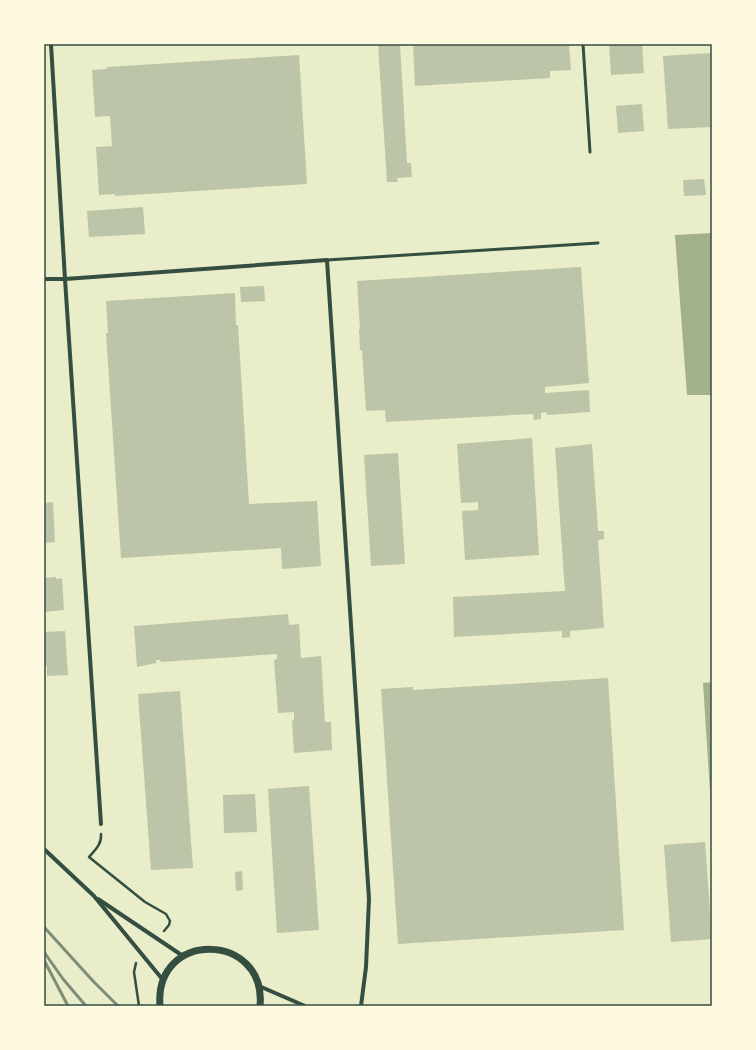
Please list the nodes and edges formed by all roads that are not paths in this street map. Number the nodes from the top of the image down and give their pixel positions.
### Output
1 (51, 44) edge
2 (583, 44) edge
3 (590, 152) dead end
4 (598, 243) dead end
5 (327, 260) junction
6 (44, 279) edge
7 (65, 279) junction
8 (101, 824) dead end
9 (44, 849) edge
10 (94, 896) junction
11 (183, 956) junction
12 (163, 980) junction
13 (259, 986) junction
14 (160, 1006) edge
15 (260, 1006) edge
16 (305, 1006) edge
17 (361, 1006) edge

1 - 7 street
2 - 3 lane
4 - 5 lane
5 - 7 street
5 - 17 street
6 - 7 street
7 - 8 street
9 - 10 street
10 - 11 street
10 - 12 street
11 - 12 street
11 - 13 street
12 - 14 street
13 - 15 street
13 - 16 street

